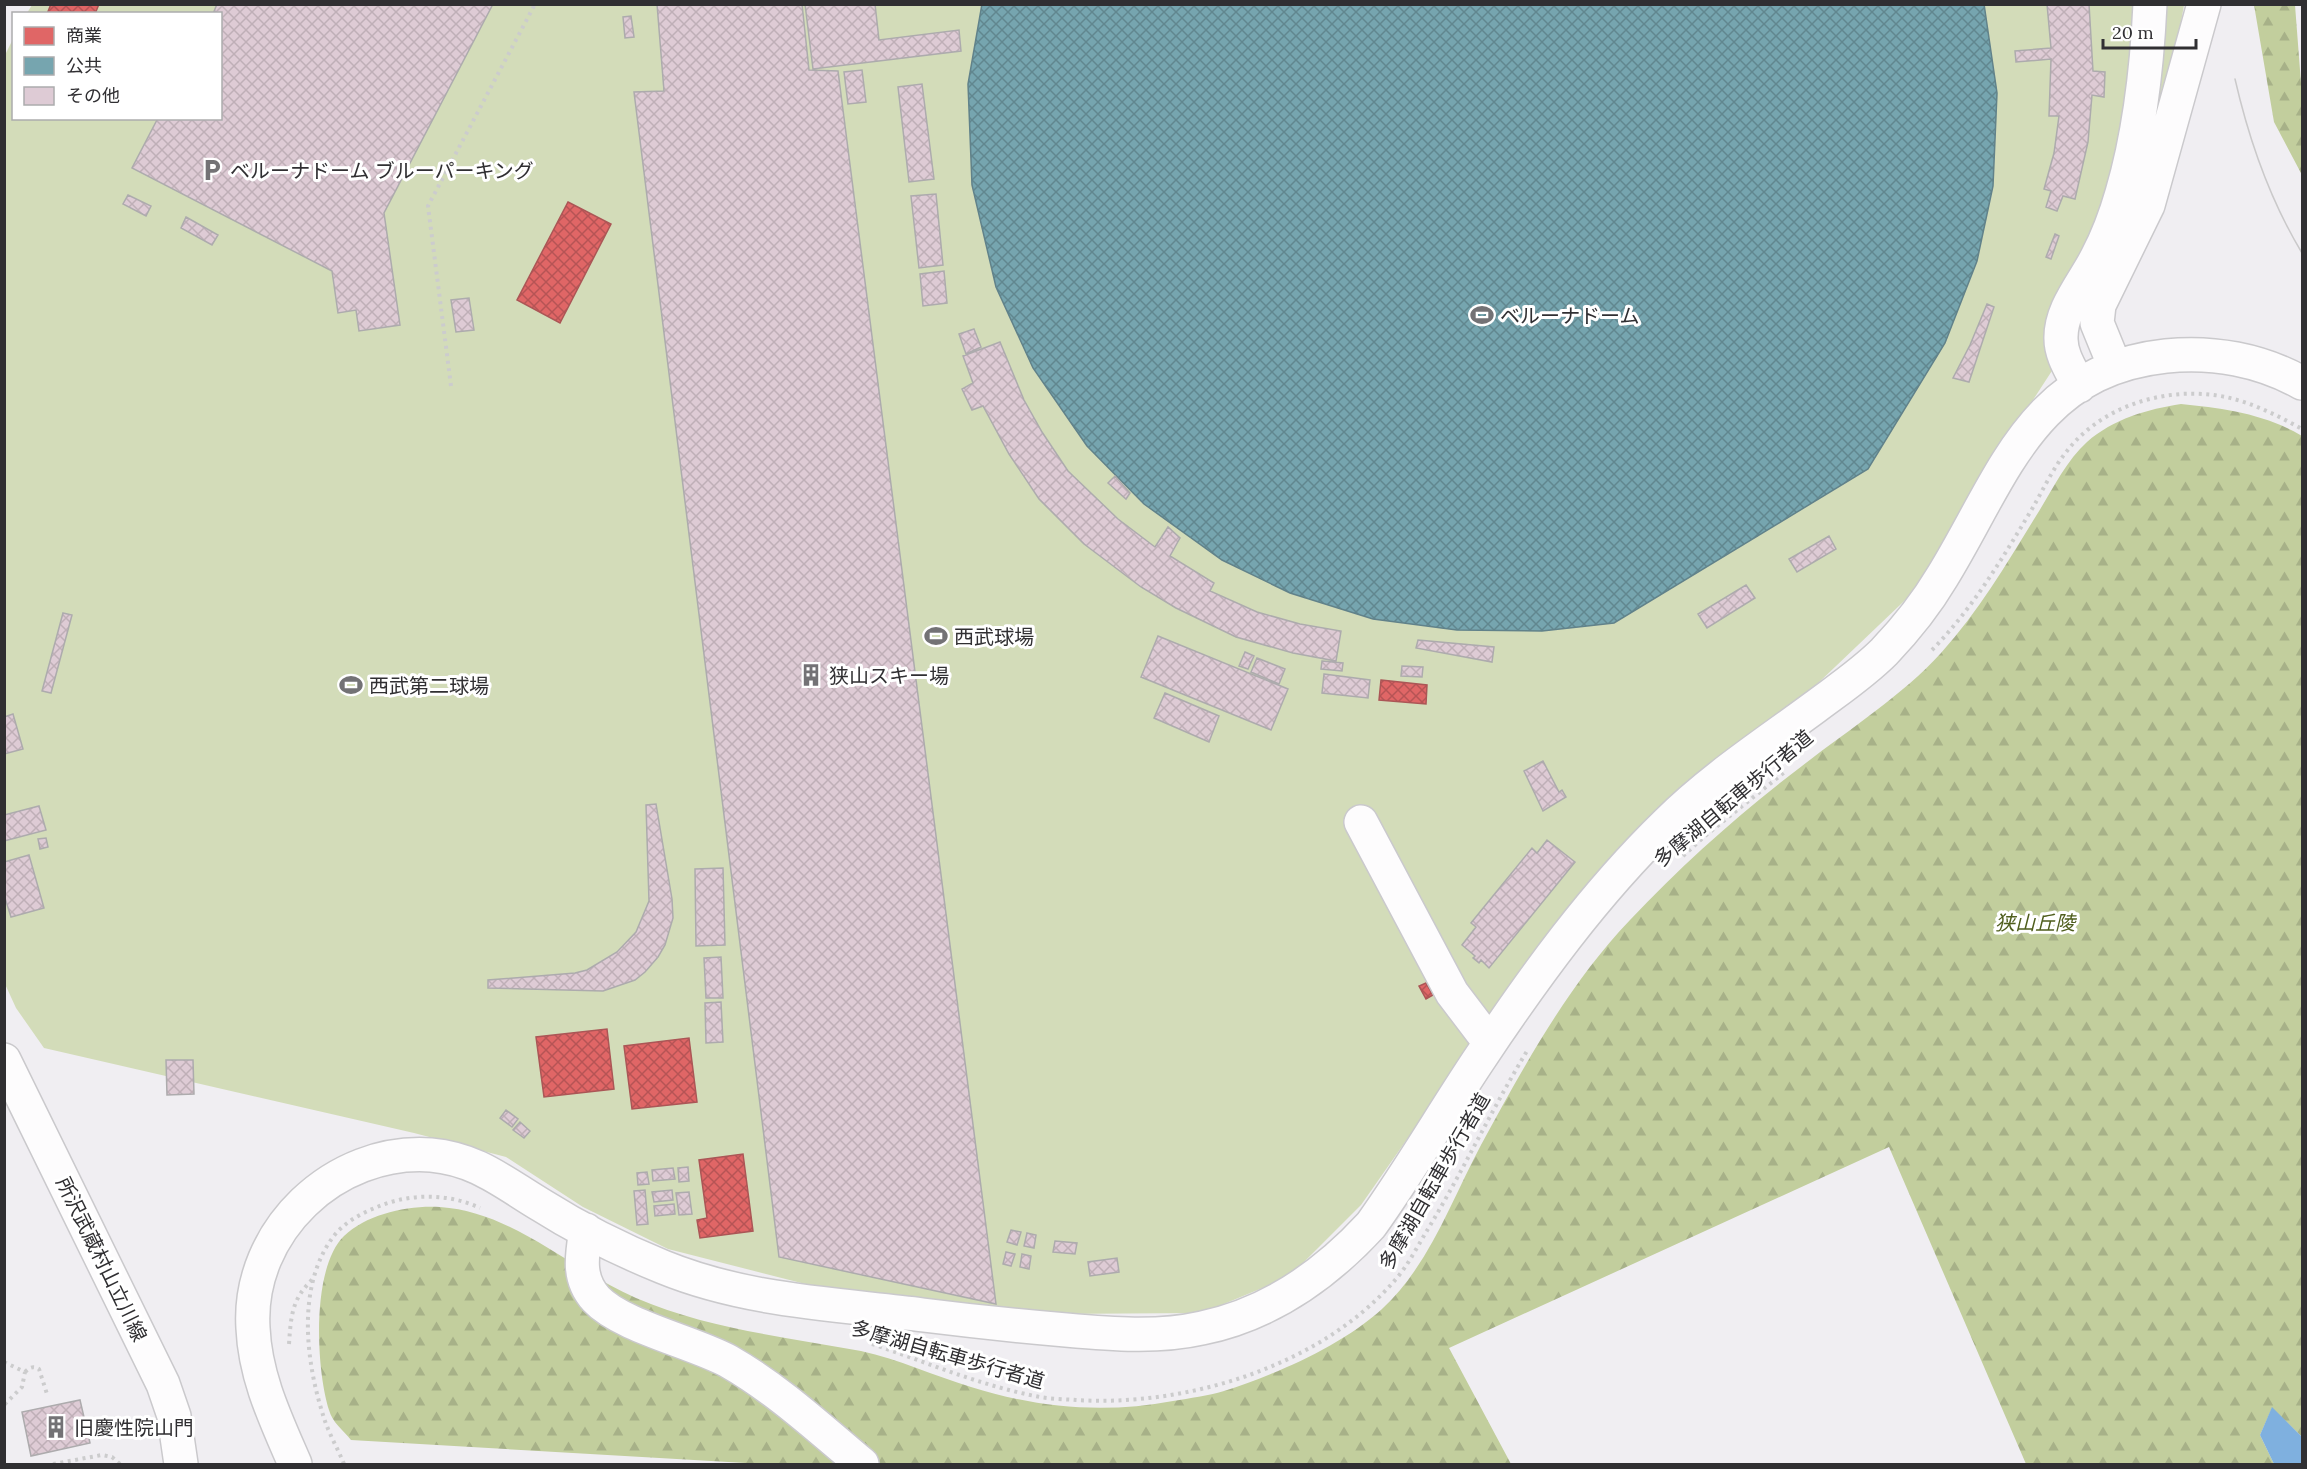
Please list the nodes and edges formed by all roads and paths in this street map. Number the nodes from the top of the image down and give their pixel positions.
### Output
1 (535, 4) edge
2 (2150, 4) edge
3 (2204, 4) edge
4 (2115, 368) junction
5 (2302, 383) edge
6 (451, 386) dead end
7 (2079, 386) junction
8 (2302, 429) edge
9 (1932, 651) dead end
10 (1789, 769) dead end
11 (1361, 822) dead end
12 (1682, 857) dead end
13 (1490, 1043) junction
14 (1530, 1045) dead end
15 (4, 1060) edge
16 (483, 1209) dead end
17 (586, 1230) junction
18 (314, 1278) junction
19 (871, 1343) dead end
20 (290, 1353) dead end
21 (4, 1362) edge
22 (25, 1372) junction
23 (47, 1394) dead end
24 (4, 1405) edge
25 (53, 1464) edge
26 (120, 1464) edge
27 (181, 1464) edge
28 (295, 1464) edge
29 (344, 1464) edge
30 (862, 1464) edge

1 - 6 path
2 - 7 street
3 - 4 street
4 - 5 street
4 - 7 street
7 - 13 street
8 - 9 path
10 - 12 path, 多摩湖自転車歩行者道
11 - 13 street
13 - 17 street
14 - 19 path, 多摩湖自転車歩行者道
15 - 27 street, 所沢武蔵村山立川線
16 - 18 path
17 - 28 street
17 - 30 street
18 - 20 path
18 - 29 path
21 - 22 path
22 - 23 path
22 - 24 path
25 - 26 path

